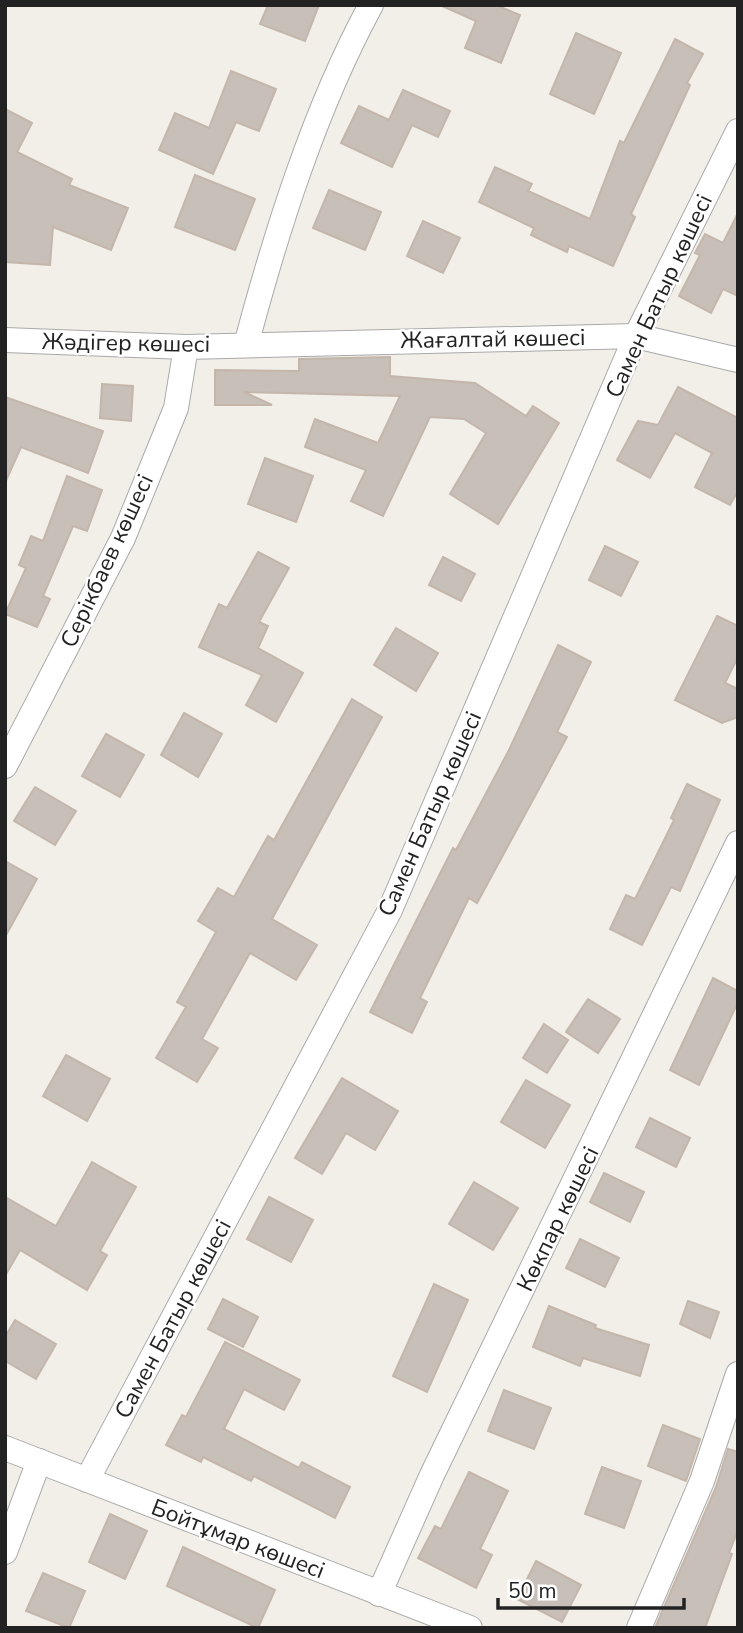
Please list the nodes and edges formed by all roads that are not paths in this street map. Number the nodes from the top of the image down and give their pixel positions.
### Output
1 (371, 5) edge
2 (738, 131) edge
3 (636, 336) junction
4 (5, 340) edge
5 (246, 345) junction
6 (186, 347) junction
7 (738, 360) edge
8 (5, 766) edge
9 (738, 843) edge
10 (738, 1374) edge
11 (5, 1448) edge
12 (39, 1461) junction
13 (87, 1480) junction
14 (5, 1552) edge
15 (379, 1594) junction
16 (470, 1628) edge
17 (639, 1628) edge

1 - 5 street
2 - 3 street, Самен Батыр көшесі
3 - 5 street, Жағалтай көшесі
3 - 7 street, Жағалтай көшесі
3 - 13 street, Самен Батыр көшесі
4 - 6 street, Жәдігер көшесі
5 - 6 street, Жәдігер көшесі
6 - 8 street, Серікбаев көшесі
9 - 15 street, Көкпар көшесі
10 - 17 street
11 - 12 street, Бойтұмар көшесі
12 - 13 street, Бойтұмар көшесі
12 - 14 street
13 - 15 street, Бойтұмар көшесі
15 - 16 street, Бойтұмар көшесі

